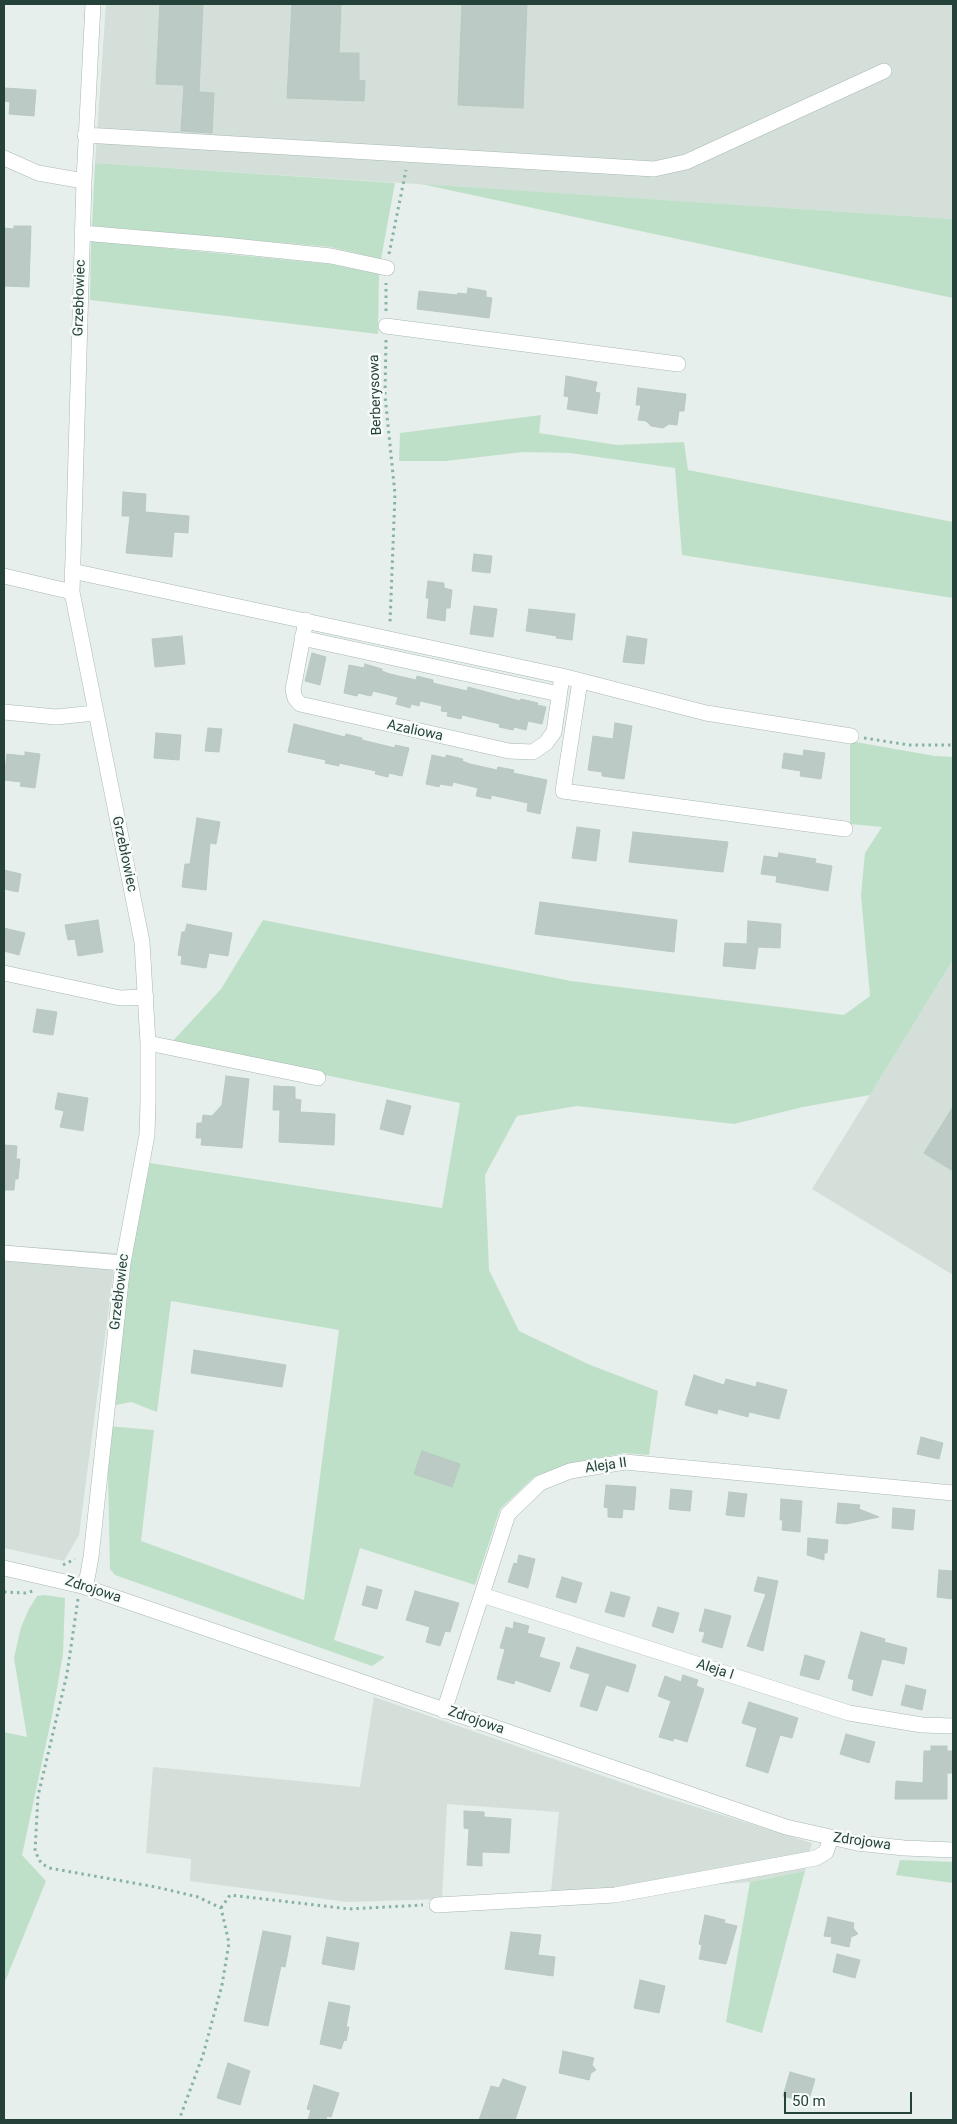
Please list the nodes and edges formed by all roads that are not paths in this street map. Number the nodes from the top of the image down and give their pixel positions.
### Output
1 (93, 4) edge
2 (884, 71) dead end
3 (85, 135) junction
4 (4, 158) edge
5 (84, 181) junction
6 (82, 233) junction
7 (386, 268) road end
8 (386, 326) road end
9 (678, 364) dead end
10 (72, 571) junction
11 (4, 576) edge
12 (72, 592) junction
13 (306, 620) junction
14 (302, 638) junction
15 (562, 676) junction
16 (580, 681) junction
17 (559, 694) junction
18 (4, 712) edge
19 (95, 713) junction
20 (851, 736) road end
21 (845, 829) dead end
22 (4, 974) edge
23 (146, 997) junction
24 (148, 1043) junction
25 (318, 1078) dead end
26 (4, 1252) edge
27 (123, 1263) junction
28 (953, 1493) edge
29 (4, 1568) edge
30 (82, 1586) junction
31 (482, 1595) junction
32 (444, 1710) junction
33 (953, 1726) edge
34 (831, 1838) junction
35 (953, 1850) edge
36 (437, 1905) road end

1 - 3 street, Grzebłowiec
2 - 3 street
3 - 5 street, Grzebłowiec
4 - 5 street
5 - 6 street, Grzebłowiec
6 - 7 street
6 - 10 street, Grzebłowiec
8 - 9 street
10 - 12 street, Grzebłowiec
10 - 13 street
11 - 12 street
12 - 19 street, Grzebłowiec
13 - 14 street, Azaliowa
13 - 15 street
14 - 17 street
14 - 17 street, Azaliowa
15 - 16 street
15 - 17 street, Azaliowa
16 - 20 street
16 - 21 street
18 - 19 street
19 - 23 street, Grzebłowiec
22 - 23 street
23 - 24 street, Grzebłowiec
24 - 25 street
24 - 27 street, Grzebłowiec
26 - 27 street
27 - 30 street, Grzebłowiec
28 - 31 street, Aleja II
29 - 30 street, Zdrojowa
30 - 32 street, Zdrojowa
31 - 32 street, Aleja II
31 - 33 street, Aleja I
32 - 34 street, Zdrojowa
34 - 35 street, Zdrojowa
34 - 36 street

